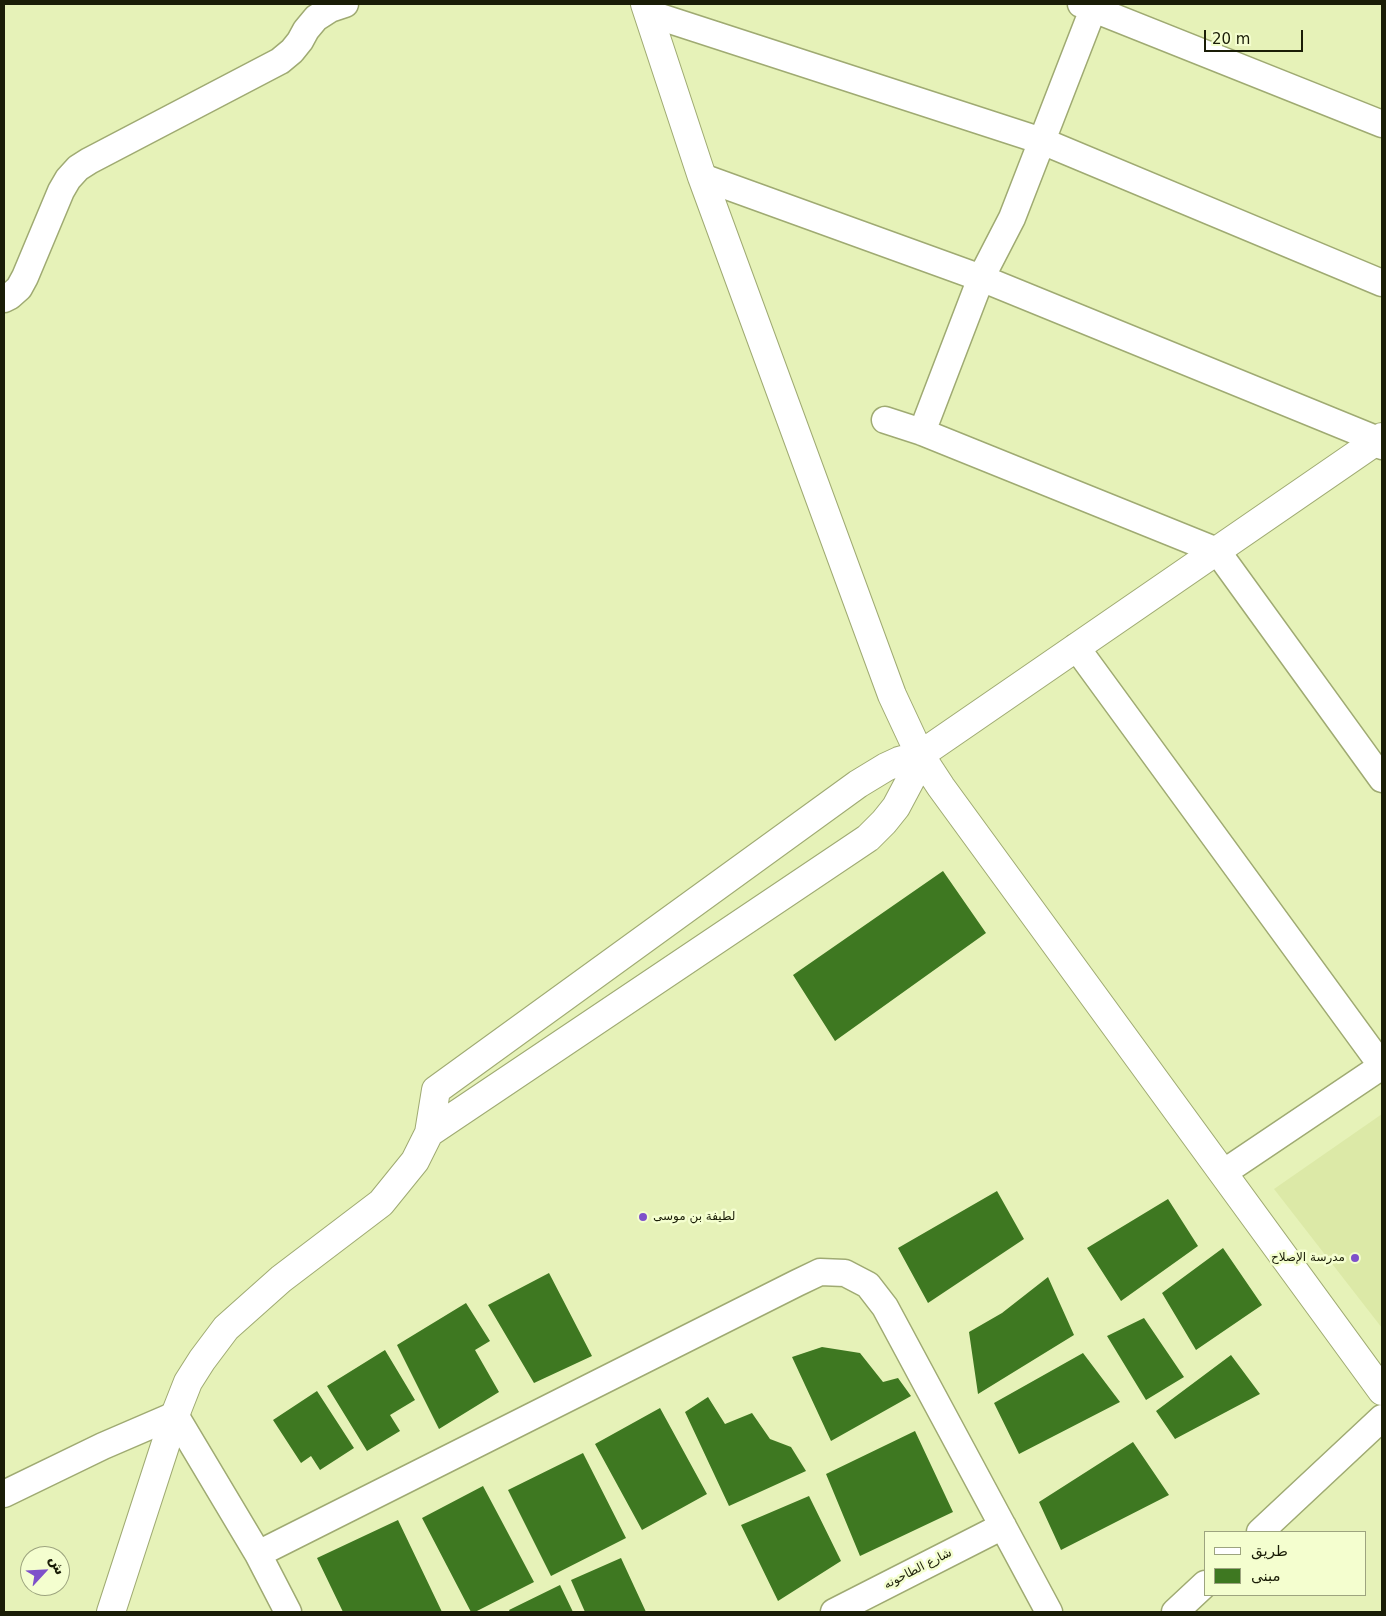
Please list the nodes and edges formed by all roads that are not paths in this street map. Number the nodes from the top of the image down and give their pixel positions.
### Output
1 (345, 4) edge
2 (1090, 5) edge
3 (646, 8) edge
4 (1382, 124) edge
5 (1042, 141) junction
6 (702, 177) junction
7 (981, 278) junction
8 (1382, 283) edge
9 (4, 299) edge
10 (885, 420) dead end
11 (922, 432) junction
12 (1381, 441) edge
13 (1217, 550) junction
14 (1076, 647) junction
15 (920, 755) junction
16 (1382, 779) edge
17 (1382, 1066) edge
18 (429, 1133) junction
19 (1223, 1173) junction
20 (1382, 1391) edge
21 (175, 1415) junction
22 (1382, 1418) edge
23 (4, 1494) edge
24 (1003, 1526) junction
25 (1261, 1531) edge
26 (258, 1554) junction
27 (1204, 1585) edge
28 (111, 1612) edge
29 (288, 1612) edge
30 (834, 1612) edge
31 (1049, 1612) edge
32 (1175, 1612) edge

1 - 9 street
2 - 4 street
2 - 5 street
3 - 5 street
3 - 6 street
5 - 7 street
5 - 8 street
6 - 7 street
6 - 15 street
7 - 11 street
7 - 12 street
10 - 11 street
11 - 13 street
12 - 13 street
13 - 14 street
13 - 16 street
14 - 15 street
14 - 17 street
15 - 18 street
15 - 18 street
15 - 19 street
17 - 19 street
18 - 21 street
19 - 20 street
21 - 23 street
21 - 26 street
21 - 28 street
22 - 25 street
24 - 26 street
24 - 30 street, شارع الطاحونه
24 - 31 street
26 - 29 street
27 - 32 street

